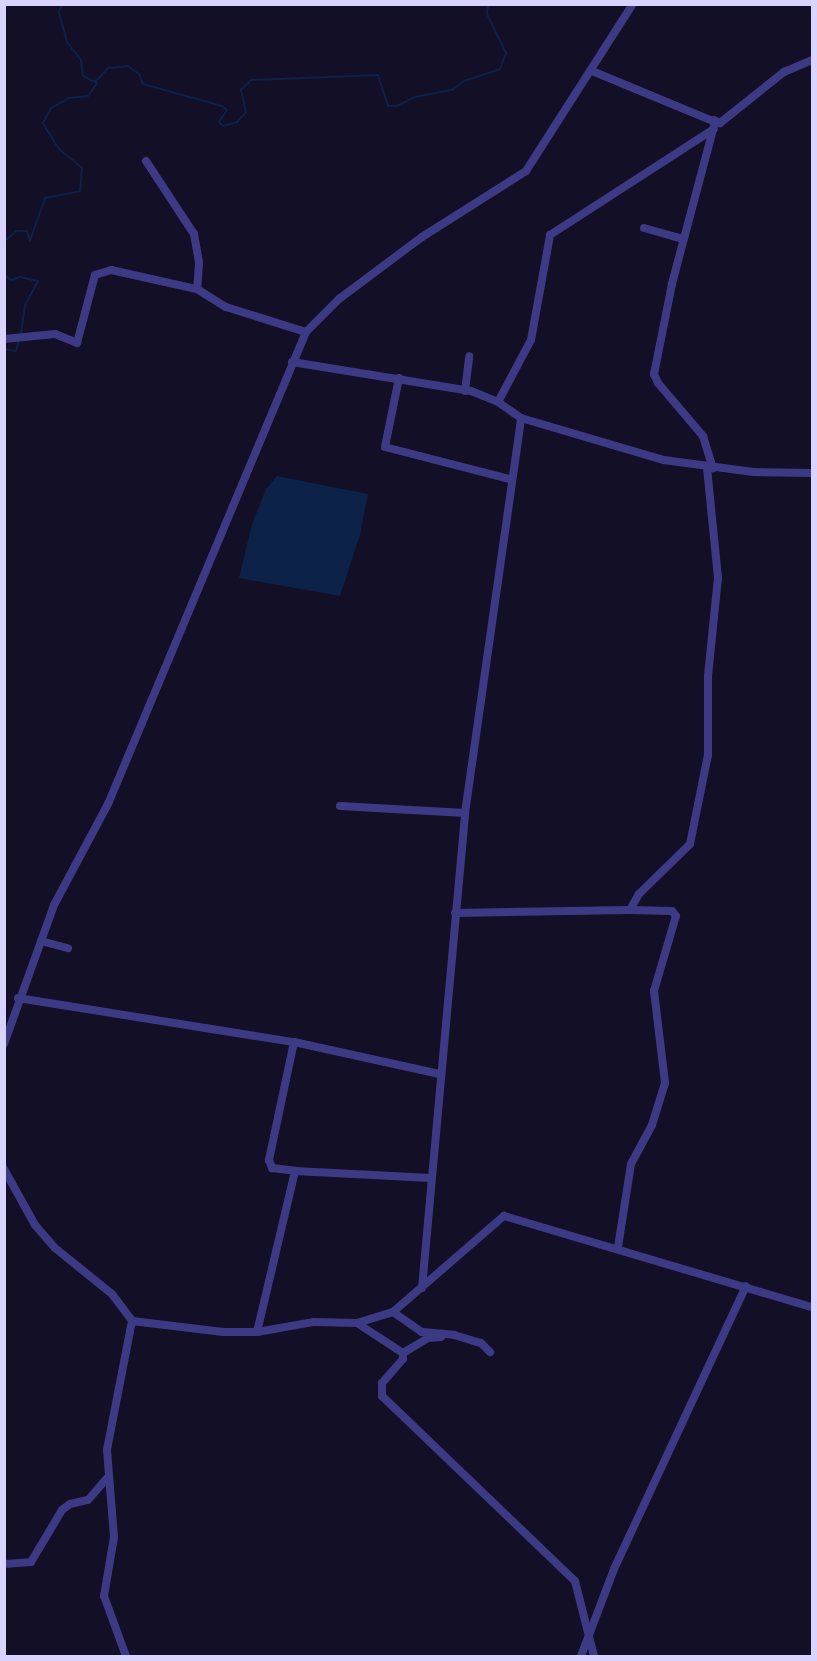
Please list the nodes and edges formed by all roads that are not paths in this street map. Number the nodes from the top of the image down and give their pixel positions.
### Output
1 (633, 4) edge
2 (813, 60) edge
3 (592, 71) junction
4 (714, 120) junction
5 (714, 129) junction
6 (146, 161) dead end
7 (644, 228) dead end
8 (683, 239) junction
9 (197, 289) junction
10 (306, 332) junction
11 (4, 339) edge
12 (469, 356) dead end
13 (292, 362) junction
14 (399, 378) junction
15 (465, 391) junction
16 (498, 402) junction
17 (521, 418) junction
18 (710, 467) junction
19 (813, 473) edge
20 (510, 479) junction
21 (340, 806) dead end
22 (465, 813) junction
23 (630, 910) junction
24 (455, 913) junction
25 (41, 941) junction
26 (68, 948) dead end
27 (18, 998) junction
28 (294, 1042) junction
29 (4, 1044) edge
30 (440, 1074) junction
31 (4, 1169) edge
32 (295, 1171) junction
33 (430, 1178) junction
34 (618, 1247) junction
35 (746, 1286) junction
36 (422, 1288) junction
37 (813, 1307) edge
38 (393, 1312) junction
39 (132, 1321) junction
40 (357, 1323) junction
41 (257, 1332) junction
42 (454, 1335) junction
43 (490, 1352) dead end
44 (403, 1353) junction
45 (107, 1478) junction
46 (4, 1564) edge
47 (588, 1638) junction
48 (126, 1656) edge
49 (581, 1656) edge
50 (594, 1656) edge

1 - 3 street
2 - 4 street
3 - 4 street
3 - 10 street
4 - 5 street
5 - 8 street
5 - 16 street
6 - 9 street
7 - 8 street
8 - 18 street
9 - 10 street
9 - 11 street
10 - 13 street
12 - 15 street
13 - 14 street
13 - 25 street
14 - 15 street
14 - 20 street
15 - 16 street
16 - 17 street
17 - 18 street
17 - 20 street
18 - 19 street
18 - 23 street
20 - 22 street
21 - 22 street
22 - 24 street
23 - 24 street
23 - 34 street
24 - 30 street
25 - 26 street
25 - 27 street
27 - 28 street
27 - 29 street
28 - 30 street
28 - 32 street
30 - 33 street
31 - 39 street
32 - 33 street
32 - 41 street
33 - 36 street
34 - 35 street
34 - 36 street
35 - 37 street
35 - 47 street
36 - 38 street
38 - 40 street
38 - 42 street
39 - 41 street
39 - 45 street
40 - 41 street
40 - 44 street
42 - 43 street
42 - 44 street
44 - 47 street
45 - 46 street
45 - 48 street
47 - 49 street
47 - 50 street

